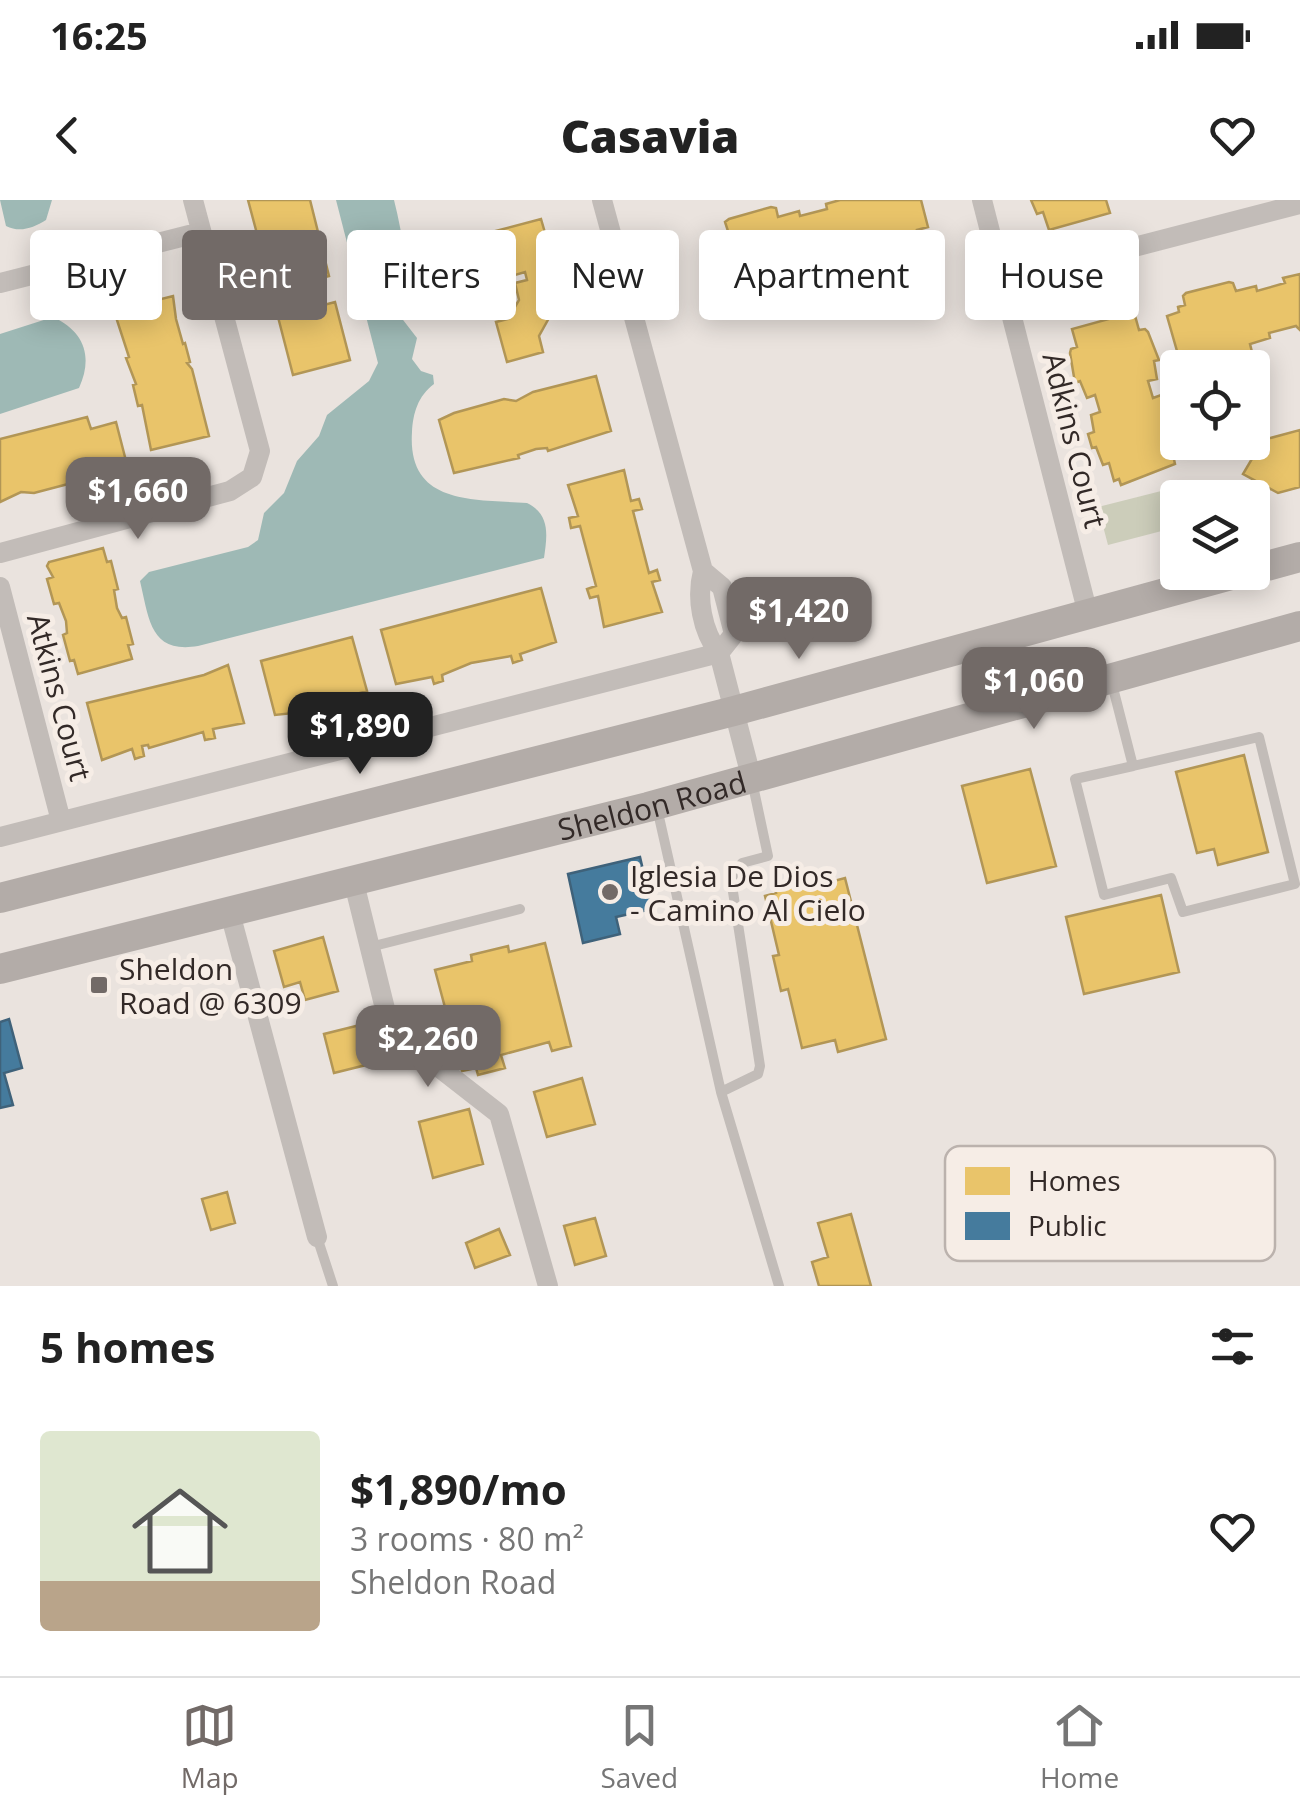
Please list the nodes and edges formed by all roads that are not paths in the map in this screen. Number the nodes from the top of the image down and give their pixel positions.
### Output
1 (193, 200) edge
2 (602, 200) edge
3 (982, 200) edge
4 (1300, 204) edge
5 (200, 230) edge
6 (990, 230) edge
7 (182, 237) edge
8 (1139, 246) edge
9 (0, 284) edge
10 (225, 320) edge
11 (1014, 320) edge
12 (0, 553) edge
13 (1300, 557) edge
14 (1270, 565) edge
15 (0, 587) edge
16 (1176, 590) edge
17 (1088, 614) junction
18 (1300, 626) edge
19 (719, 653) junction
20 (1111, 680) junction
21 (734, 711) junction
22 (1134, 766) junction
23 (752, 780) junction
24 (656, 805) junction
25 (62, 821) junction
26 (0, 838) edge
27 (354, 883) junction
28 (0, 898) edge
29 (520, 909) dead end
30 (230, 913) junction
31 (370, 947) junction
32 (0, 969) edge
33 (721, 1092) junction
34 (317, 1237) joint
35 (333, 1286) edge
36 (548, 1286) edge
37 (779, 1286) edge

1 - 5 street
2 - 19 street
3 - 6 street, Adkins Court
4 - 8 street
7 - 9 street
10 - 12 street
11 - 17 street, Adkins Court
13 - 14 main road
15 - 25 street, Atkins Court
16 - 17 main road
17 - 21 main road
18 - 20 main road, Sheldon Road
19 - 21 street
19 - 25 street
20 - 22 lane
20 - 23 main road, Sheldon Road
21 - 23 street
21 - 28 main road
22 - 22 lane
23 - 24 main road, Sheldon Road
23 - 33 lane
24 - 27 main road, Sheldon Road
24 - 33 lane
25 - 26 street
27 - 30 main road, Sheldon Road
27 - 31 street
29 - 31 lane
30 - 32 main road, Sheldon Road
30 - 34 street
31 - 36 street
33 - 37 lane
34 - 35 lane

